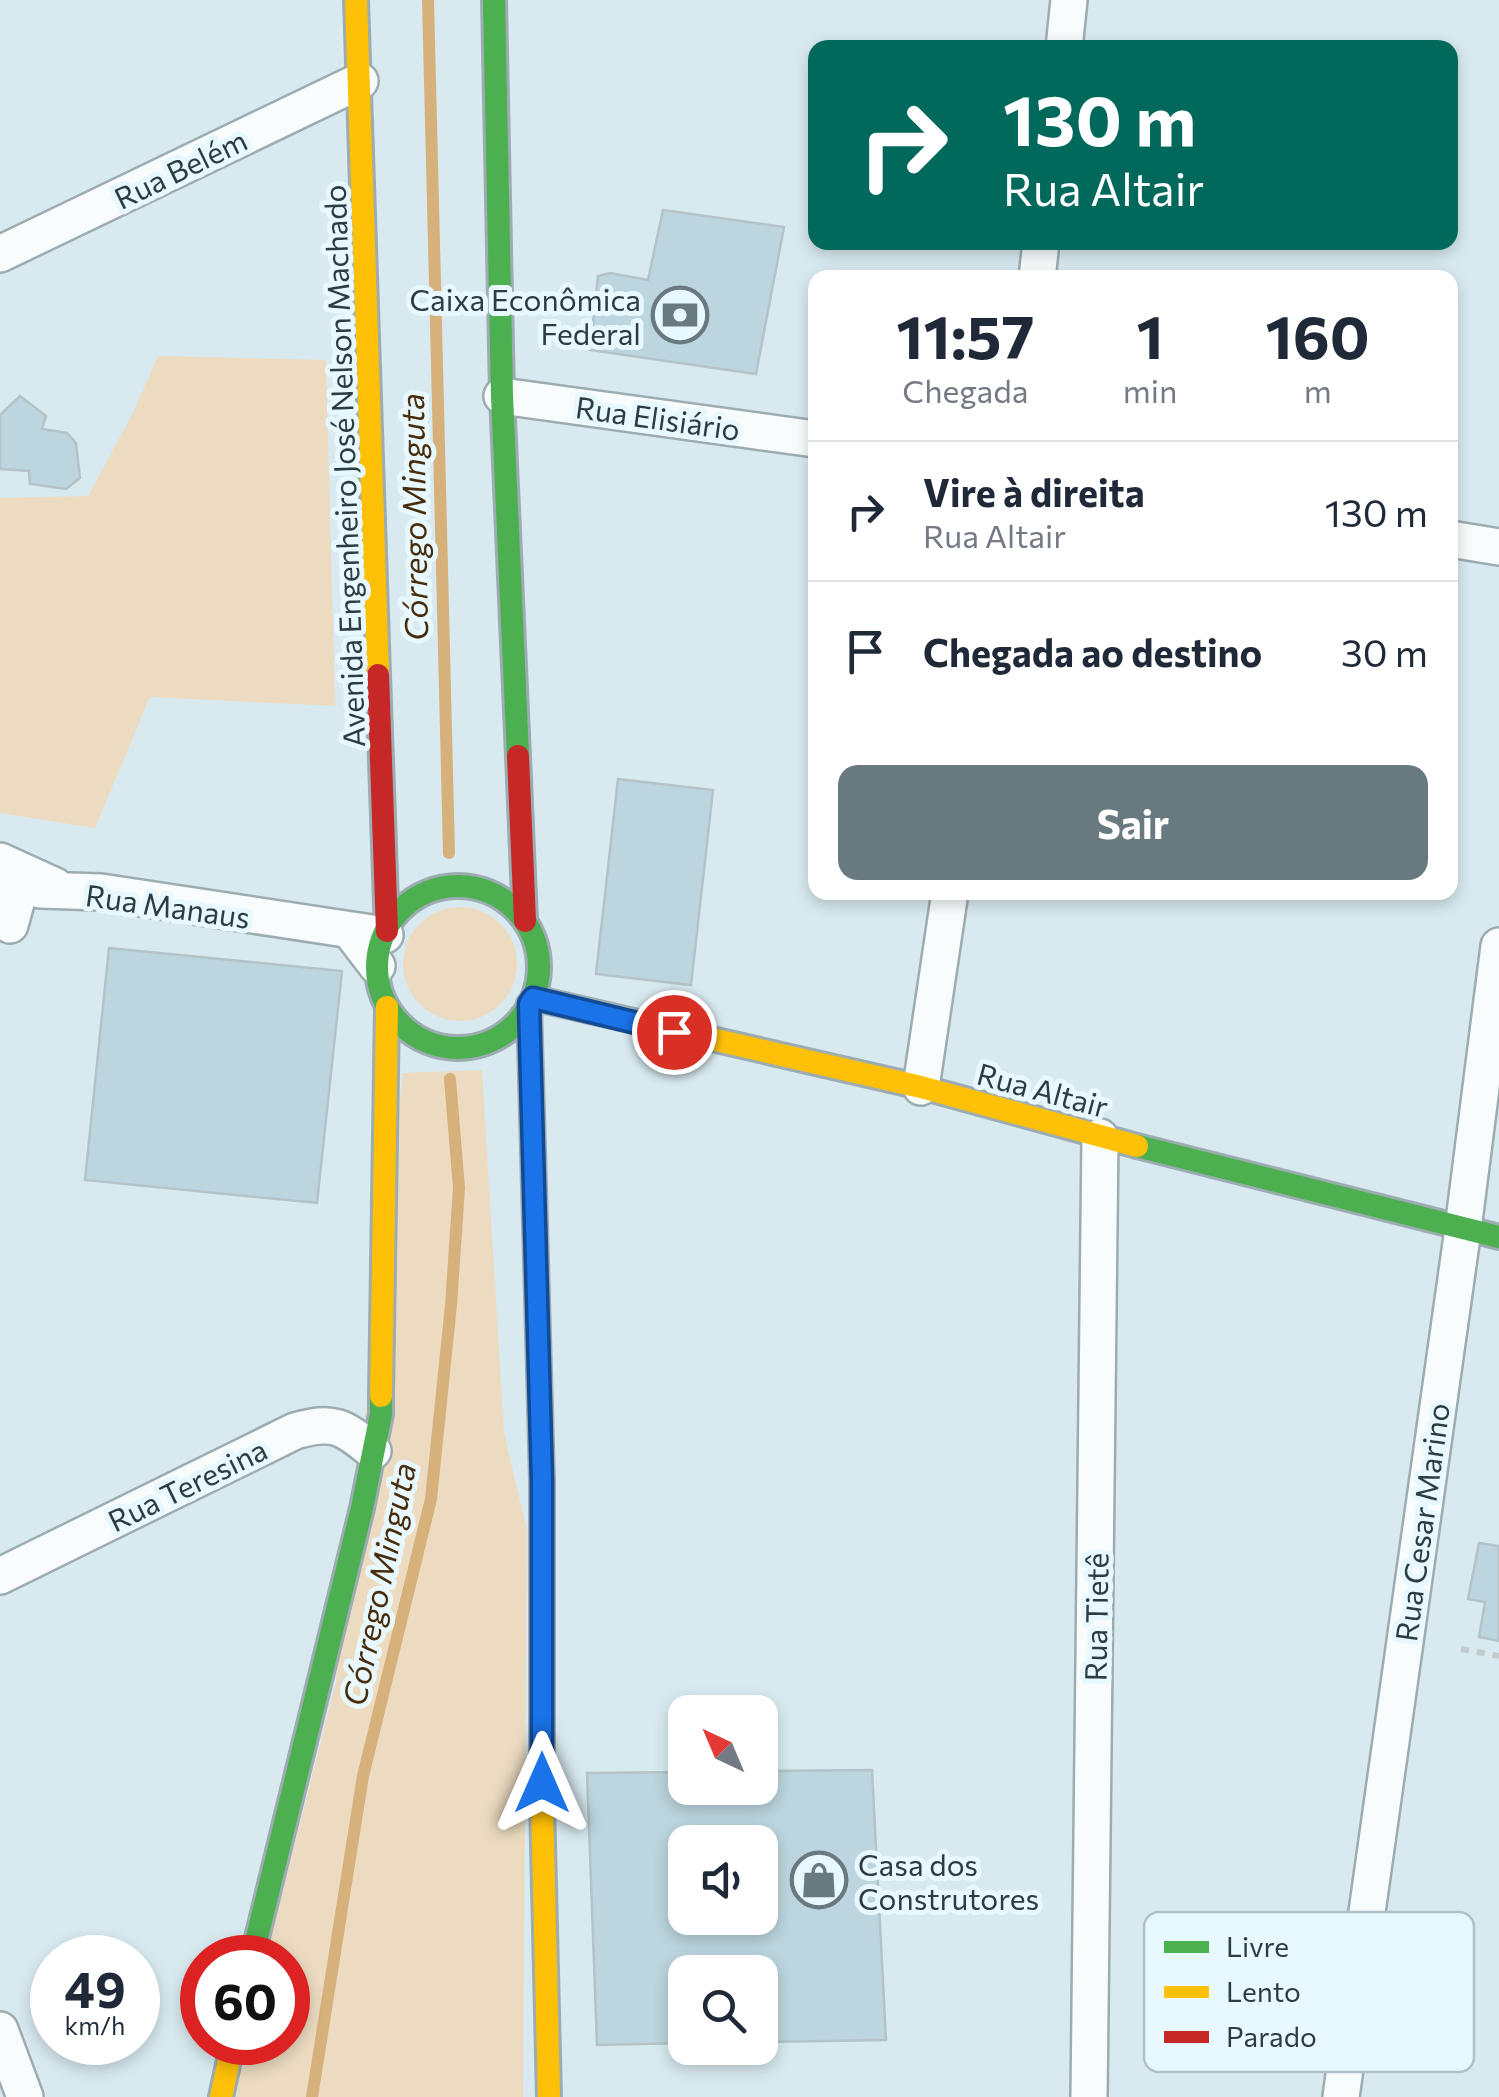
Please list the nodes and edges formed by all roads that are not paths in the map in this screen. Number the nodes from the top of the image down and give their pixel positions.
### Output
1 (356, 0) edge
2 (494, 0) edge
3 (1069, 0) edge
4 (1065, 40) edge
5 (360, 81) junction
6 (0, 254) edge
7 (502, 396) junction
8 (808, 438) edge
9 (1458, 540) edge
10 (1499, 547) edge
11 (3, 862) edge
12 (40, 890) junction
13 (949, 900) edge
14 (524, 921) junction
15 (5, 927) edge
16 (375, 941) junction
17 (1499, 946) edge
18 (538, 965) junction
19 (531, 1001) junction
20 (388, 1007) junction
21 (568, 1008) junction
22 (921, 1087) junction
23 (1100, 1136) junction
24 (1463, 1229) junction
25 (1499, 1237) edge
26 (374, 1451) junction
27 (0, 1576) edge
28 (1366, 1912) edge
29 (258, 1935) edge
30 (0, 2030) edge
31 (228, 2065) edge
32 (1344, 2072) edge
33 (24, 2097) edge
34 (221, 2097) edge
35 (549, 2097) edge
36 (1089, 2097) edge
37 (1340, 2097) edge

1 - 5 main road, Avenida Engenheiro José Nelson Machado
2 - 7 main road
3 - 4 street
5 - 6 street, Rua Belém
5 - 16 main road, Avenida Engenheiro José Nelson Machado
7 - 8 street, Rua Elisiário
7 - 14 main road
9 - 10 street
11 - 12 street
11 - 15 street
12 - 15 street
12 - 16 street, Rua Manaus
13 - 22 street
14 - 16 main road
14 - 18 main road
16 - 20 main road
17 - 24 street, Rua Cesar Marino
18 - 19 main road
18 - 21 main road
19 - 20 main road
19 - 21 main road, Rua Altair
19 - 35 main road
20 - 26 main road
21 - 22 main road, Rua Altair
22 - 23 main road, Rua Altair
23 - 24 main road, Rua Altair
23 - 36 street, Rua Tietê
24 - 25 main road, Rua Altair
24 - 28 street, Rua Cesar Marino
26 - 27 street, Rua Teresina
26 - 29 main road
30 - 33 street
31 - 34 main road
32 - 37 street, Rua Cesar Marino

